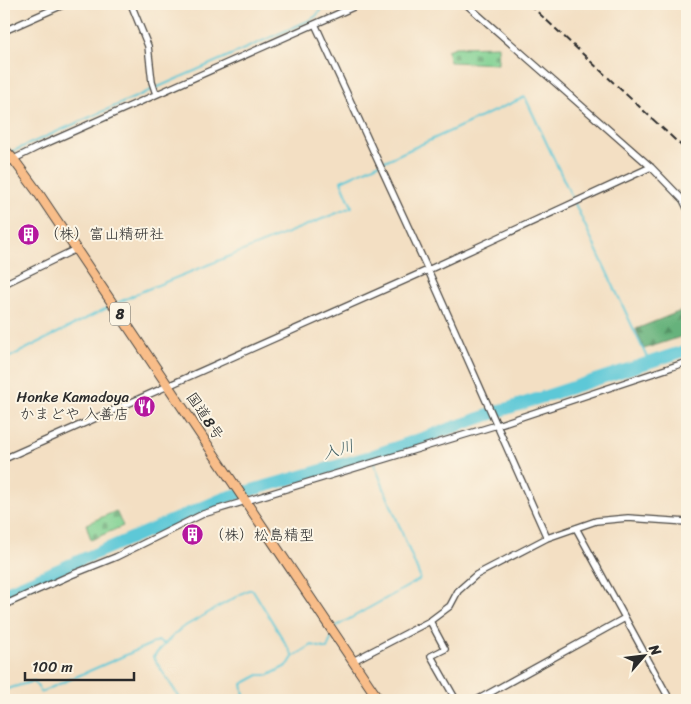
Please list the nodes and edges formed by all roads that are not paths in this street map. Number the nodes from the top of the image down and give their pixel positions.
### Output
1 (66, 4) edge
2 (131, 4) edge
3 (360, 4) edge
4 (466, 4) edge
5 (315, 24) junction
6 (4, 31) edge
7 (156, 94) junction
8 (4, 149) edge
9 (14, 160) junction
10 (4, 164) edge
11 (651, 167) junction
12 (687, 208) edge
13 (76, 249) junction
14 (428, 270) junction
15 (4, 284) edge
16 (687, 362) edge
17 (168, 385) junction
18 (497, 425) junction
19 (4, 459) edge
20 (247, 502) junction
21 (687, 522) edge
22 (576, 528) junction
23 (547, 538) junction
24 (4, 605) edge
25 (625, 618) junction
26 (430, 621) junction
27 (353, 661) junction
28 (379, 700) edge
29 (456, 700) edge
30 (477, 700) edge
31 (670, 700) edge

1 - 6 street
2 - 7 street
3 - 5 street
4 - 11 street
5 - 7 street
5 - 14 street
7 - 9 street
8 - 9 highway, 国道8号 / 8
9 - 10 street
9 - 13 highway, 国道8号 / 8
11 - 12 street
11 - 14 street
13 - 15 street
13 - 17 highway, 国道8号 / 8
14 - 17 street
14 - 18 street
16 - 18 street
17 - 19 street
17 - 20 highway, 国道8号 / 8
18 - 20 street
18 - 23 street
20 - 24 street
20 - 27 highway, 国道8号 / 8
21 - 22 street
22 - 23 street
22 - 25 street
23 - 26 street
25 - 30 street
25 - 31 street
26 - 27 street
26 - 29 street
27 - 28 highway, 国道8号 / 8

